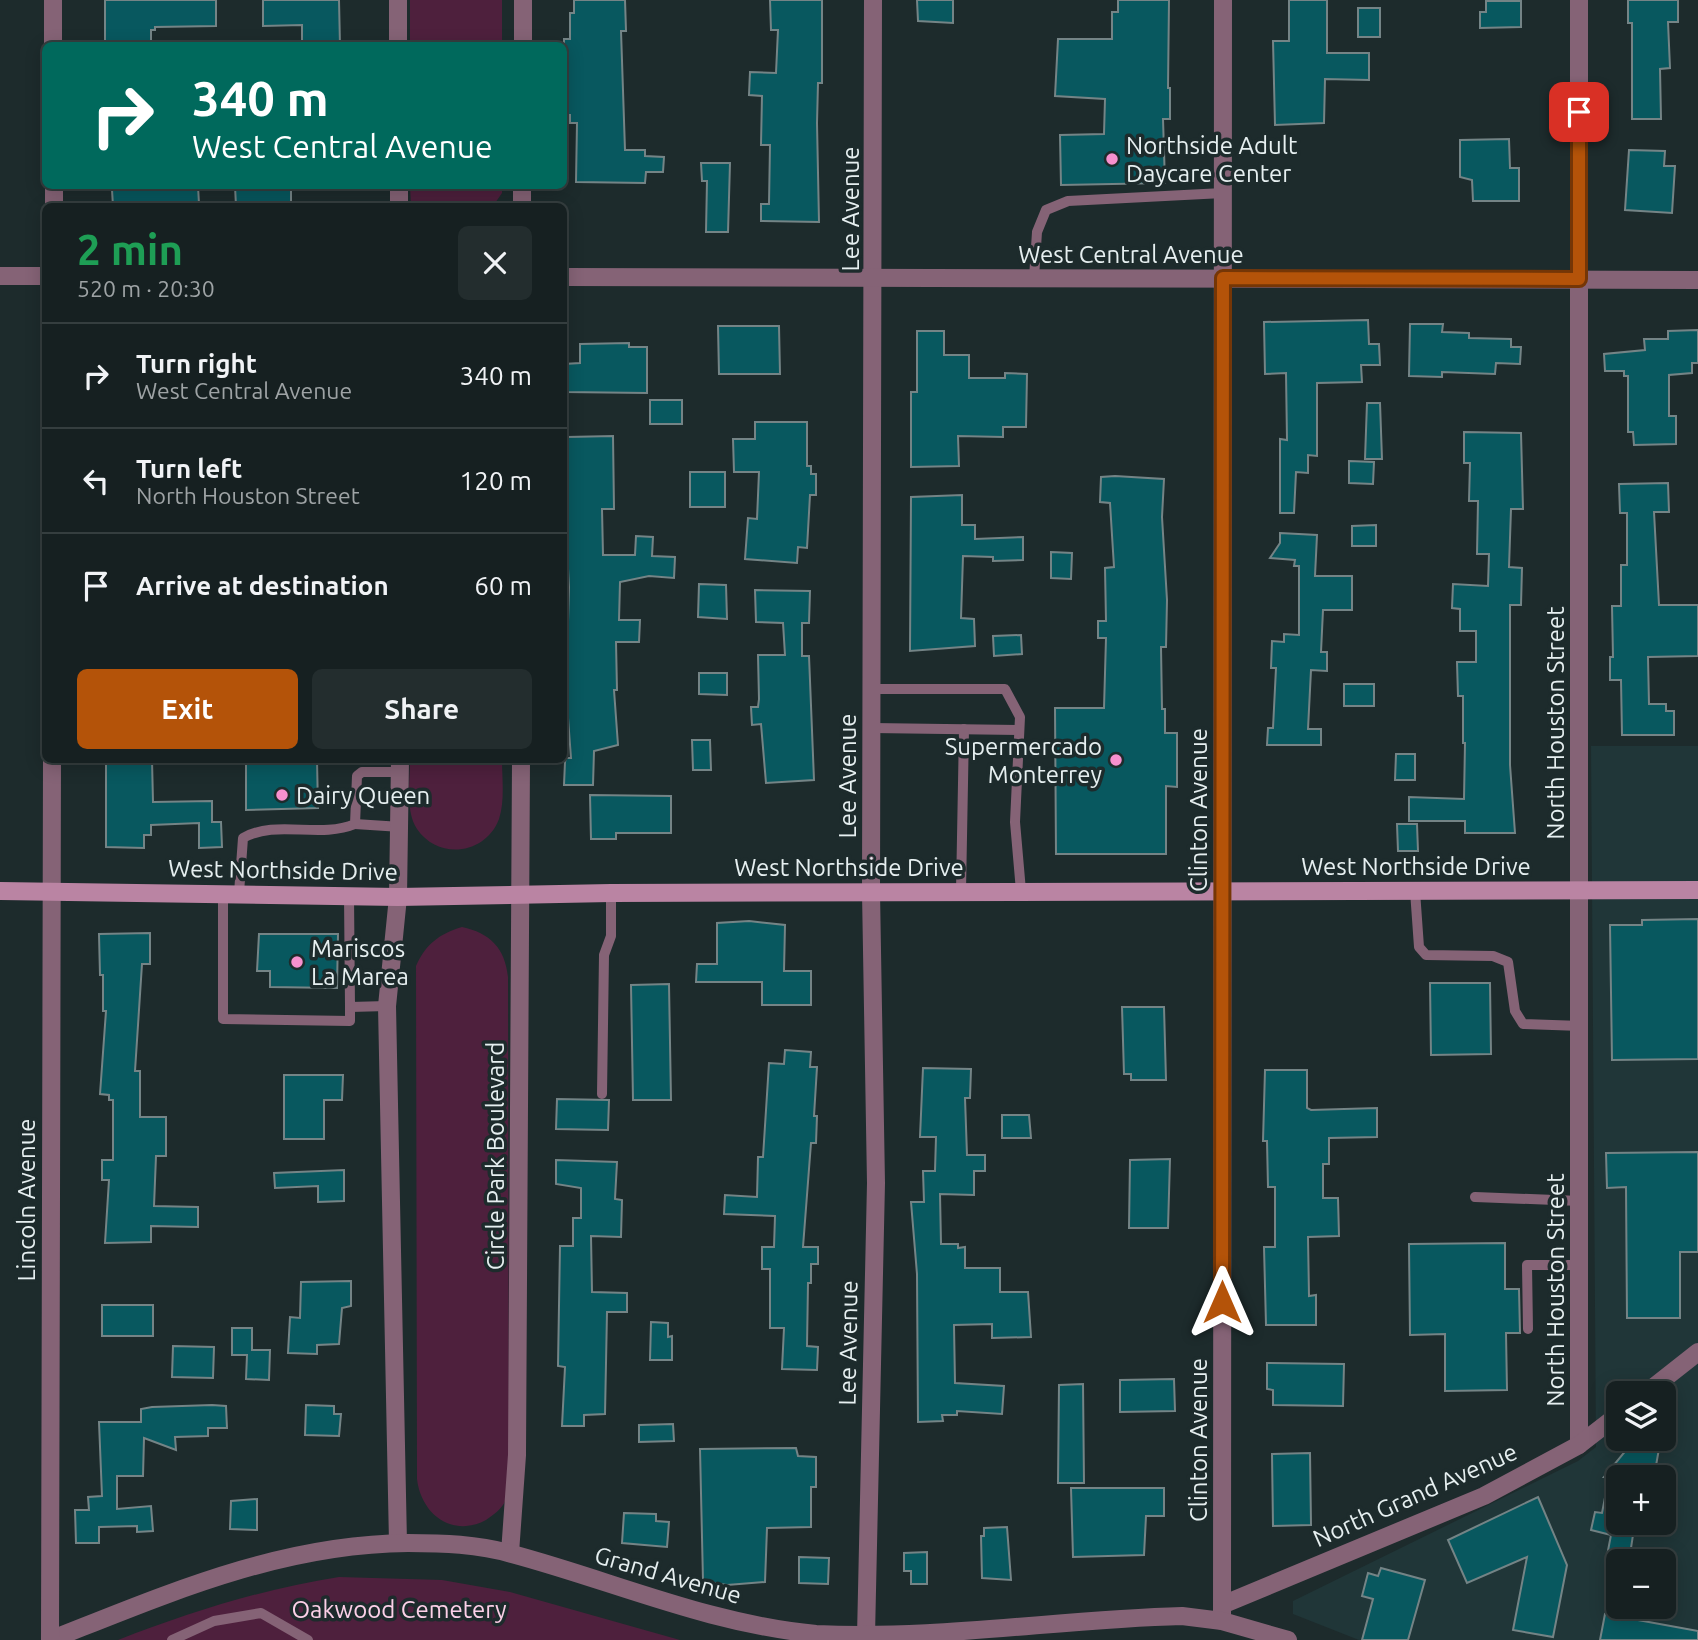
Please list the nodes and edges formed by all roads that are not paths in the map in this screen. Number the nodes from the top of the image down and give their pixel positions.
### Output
1 (53, 0) edge
2 (398, 0) edge
3 (523, 0) edge
4 (873, 0) edge
5 (1223, 0) edge
6 (1579, 0) edge
7 (54, 42) edge
8 (398, 42) edge
9 (523, 42) edge
10 (1223, 193) junction
11 (0, 276) edge
12 (42, 276) edge
13 (567, 277) edge
14 (874, 278) junction
15 (1034, 278) junction
16 (1223, 278) junction
17 (1579, 279) junction
18 (1698, 279) edge
19 (872, 689) junction
20 (872, 728) junction
21 (964, 729) junction
22 (1019, 730) junction
23 (52, 763) edge
24 (521, 763) edge
25 (399, 766) edge
26 (355, 824) junction
27 (401, 827) junction
28 (1223, 890) junction
29 (1698, 890) edge
30 (0, 891) edge
31 (52, 891) junction
32 (961, 891) junction
33 (1021, 891) junction
34 (1415, 891) junction
35 (1580, 891) junction
36 (231, 892) junction
37 (871, 892) junction
38 (611, 893) junction
39 (521, 894) junction
40 (349, 895) junction
41 (398, 897) junction
42 (387, 1006) junction
43 (350, 1007) junction
44 (1581, 1026) junction
45 (602, 1094) dead end
46 (1475, 1198) dead end
47 (1580, 1201) junction
48 (1580, 1265) junction
49 (1528, 1329) dead end
50 (1698, 1352) edge
51 (1661, 1381) edge
52 (1606, 1424) edge
53 (1579, 1446) junction
54 (398, 1543) junction
55 (510, 1553) junction
56 (1222, 1613) junction
57 (866, 1636) junction
58 (50, 1640) edge
59 (172, 1640) edge
60 (308, 1640) edge
61 (1288, 1640) edge

1 - 7 street
2 - 8 street
3 - 9 street
4 - 14 street, Lee Avenue
5 - 10 street, Clinton Avenue
6 - 17 street, North Houston Street
10 - 15 lane
10 - 16 street, Clinton Avenue
11 - 12 street
13 - 14 street, West Central Avenue
14 - 15 street, West Central Avenue
14 - 19 street, Lee Avenue
15 - 16 street, West Central Avenue
16 - 17 street, West Central Avenue
16 - 28 street, Clinton Avenue
17 - 18 street, West Central Avenue
17 - 35 street, North Houston Street
19 - 20 street, Lee Avenue
19 - 22 lane
20 - 21 lane
20 - 37 street, Lee Avenue
21 - 22 lane
21 - 32 lane
22 - 33 lane
23 - 31 street, Lincoln Avenue
24 - 39 street, Circle Park Boulevard
25 - 26 lane
25 - 27 street
26 - 27 lane
26 - 36 lane
27 - 41 street
28 - 33 main road, West Northside Drive
28 - 34 main road, West Northside Drive
28 - 56 street, Clinton Avenue
29 - 35 main road, West Northside Drive
30 - 31 main road, West Northside Drive
31 - 36 main road, West Northside Drive
31 - 58 street, Lincoln Avenue
32 - 33 main road, West Northside Drive
32 - 37 main road, West Northside Drive
34 - 35 main road, West Northside Drive
34 - 44 lane
35 - 44 street, North Houston Street
36 - 40 main road, West Northside Drive
36 - 43 lane
37 - 38 main road, West Northside Drive
37 - 57 street, Lee Avenue
38 - 39 main road, West Northside Drive
38 - 45 lane
39 - 41 main road, West Northside Drive
39 - 55 street, Circle Park Boulevard
40 - 41 main road, West Northside Drive
40 - 43 lane
41 - 42 street
42 - 43 lane
42 - 54 street
44 - 47 street, North Houston Street
46 - 47 lane
47 - 48 street, North Houston Street
48 - 49 lane
48 - 53 street, North Houston Street
50 - 51 street
52 - 53 street, North Grand Avenue
53 - 56 street, North Grand Avenue
54 - 55 street, Grand Avenue
54 - 58 street, Grand Avenue
55 - 57 street, Grand Avenue
56 - 57 street, Grand Avenue
56 - 61 street, Grand Avenue
59 - 60 lane

